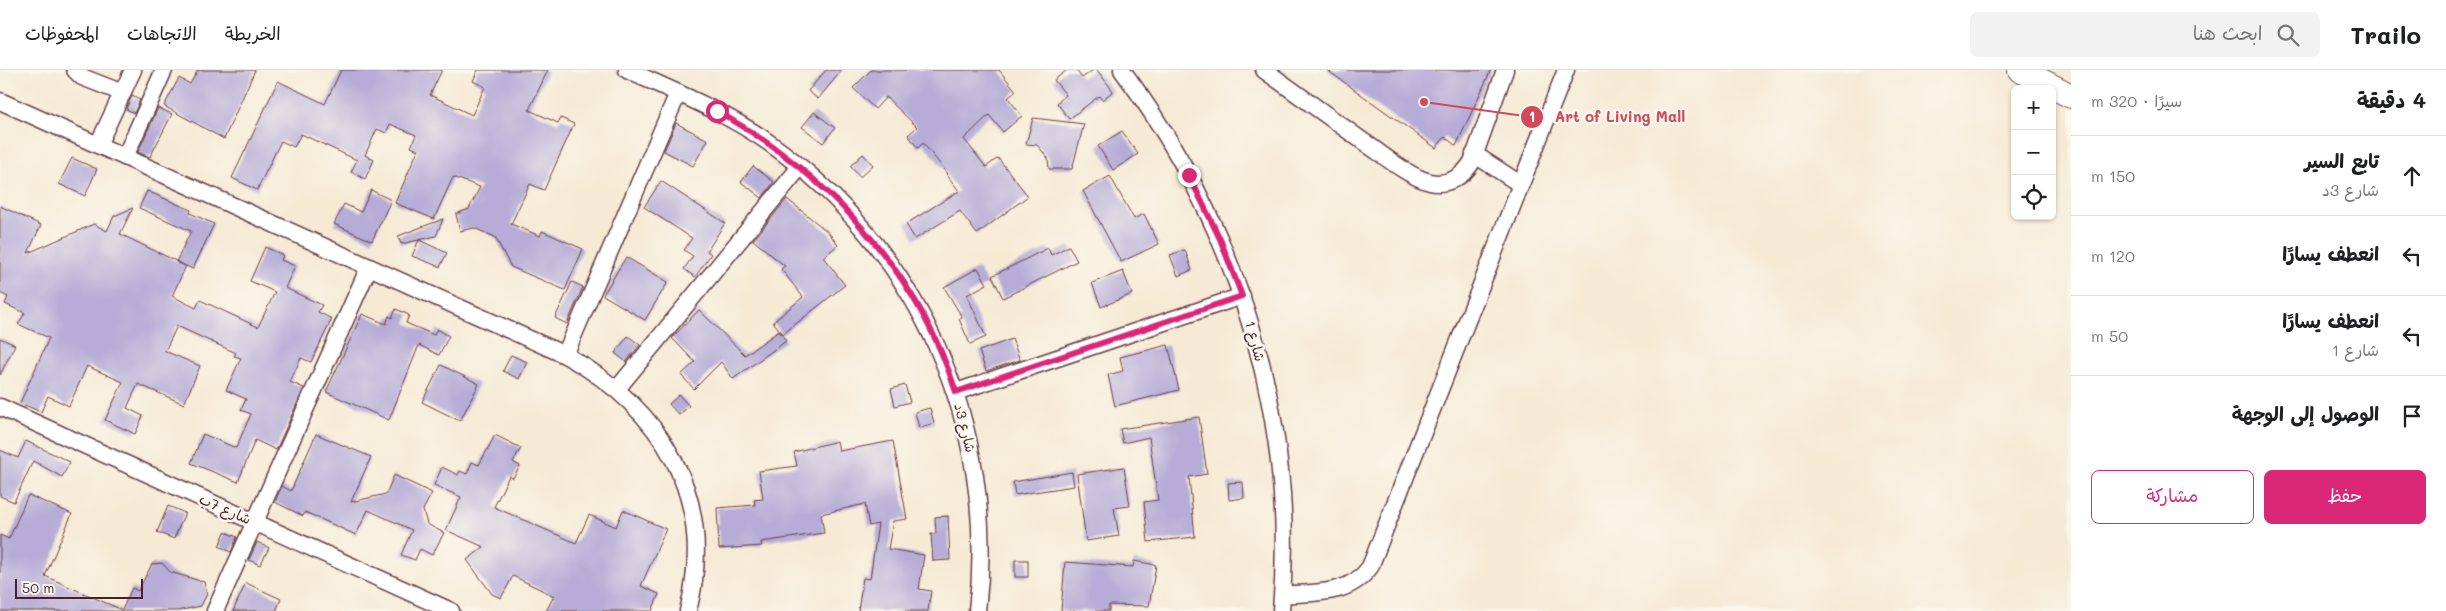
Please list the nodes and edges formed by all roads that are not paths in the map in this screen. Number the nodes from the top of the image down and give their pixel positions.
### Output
1 (75, 70) edge
2 (133, 70) edge
3 (164, 70) edge
4 (627, 70) edge
5 (1122, 70) edge
6 (1264, 70) edge
7 (1505, 70) edge
8 (1566, 70) edge
9 (2020, 70) edge
10 (123, 93) junction
11 (678, 93) junction
12 (2071, 96) edge
13 (0, 101) edge
14 (98, 145) junction
15 (1474, 154) junction
16 (125, 157) junction
17 (800, 166) junction
18 (1520, 184) junction
19 (370, 268) junction
20 (1242, 296) junction
21 (565, 356) junction
22 (617, 389) junction
23 (956, 392) junction
24 (0, 407) edge
25 (255, 522) junction
26 (1282, 603) edge
27 (215, 611) edge
28 (451, 611) edge
29 (688, 611) edge
30 (977, 611) edge

1 - 10 street
2 - 10 street
3 - 16 street
4 - 11 street, شارع 3د
5 - 20 street, شارع 1
6 - 15 street
7 - 15 street
8 - 18 street
9 - 12 highway
10 - 14 street
11 - 17 street, شارع 3د
11 - 21 street
13 - 14 street
14 - 16 street
15 - 18 street
16 - 19 street
17 - 22 street
17 - 23 street, شارع 3د
18 - 26 street
19 - 21 street
19 - 25 street
20 - 23 street
20 - 26 street, شارع 1
21 - 22 street
22 - 29 street
23 - 30 street, شارع 3د
24 - 25 street, شارع 7ب
25 - 27 street
25 - 28 street, شارع 7ب

